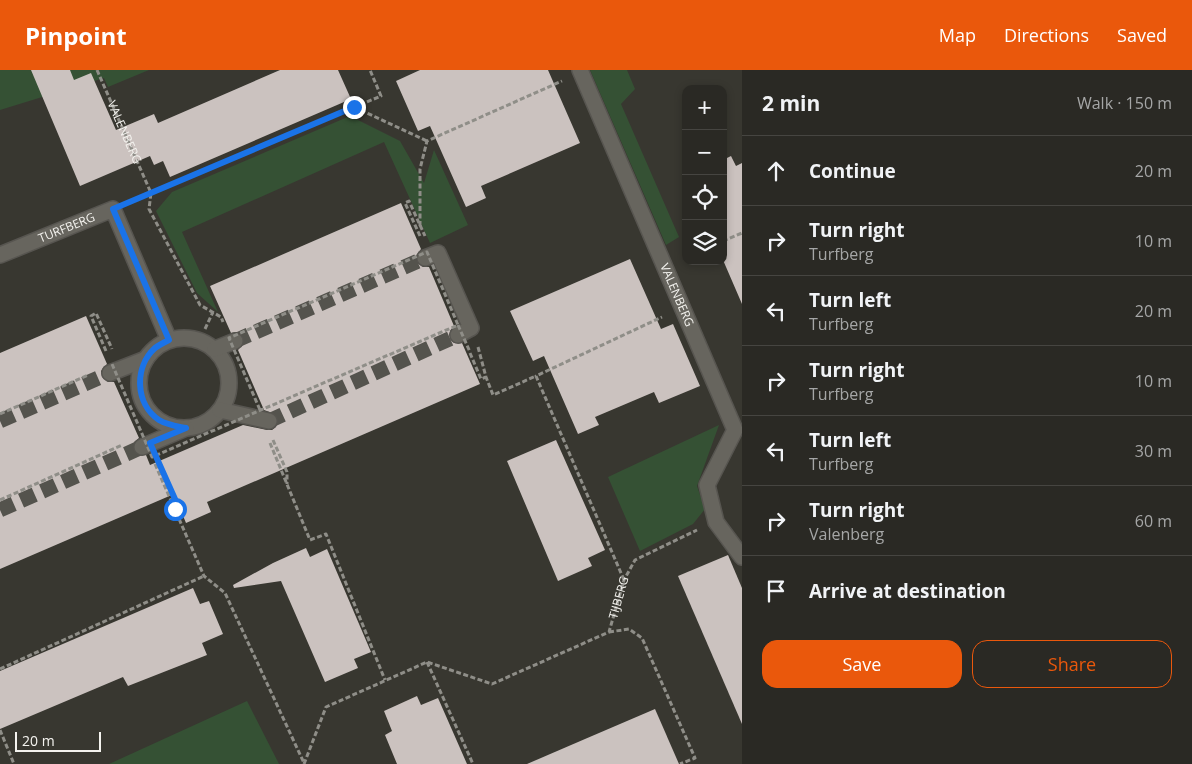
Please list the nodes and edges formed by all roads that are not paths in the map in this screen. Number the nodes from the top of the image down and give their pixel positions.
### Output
1 (581, 72) edge
2 (429, 253) road end
3 (0, 255) edge
4 (458, 330) tunnel mouth
5 (169, 340) junction
6 (234, 341) tunnel mouth
7 (215, 350) junction
8 (146, 359) junction
9 (112, 368) tunnel mouth
10 (220, 410) junction
11 (264, 418) tunnel mouth
12 (186, 428) junction
13 (738, 433) edge
14 (148, 449) tunnel mouth
15 (741, 554) edge

1 - 13 street, VALENBERG
2 - 4 street
3 - 5 street, TURFBERG
5 - 7 street
5 - 8 street
6 - 7 street
7 - 10 street
8 - 9 street
8 - 12 street
10 - 11 street
10 - 12 street
12 - 14 street
13 - 15 street, VALENBERG

